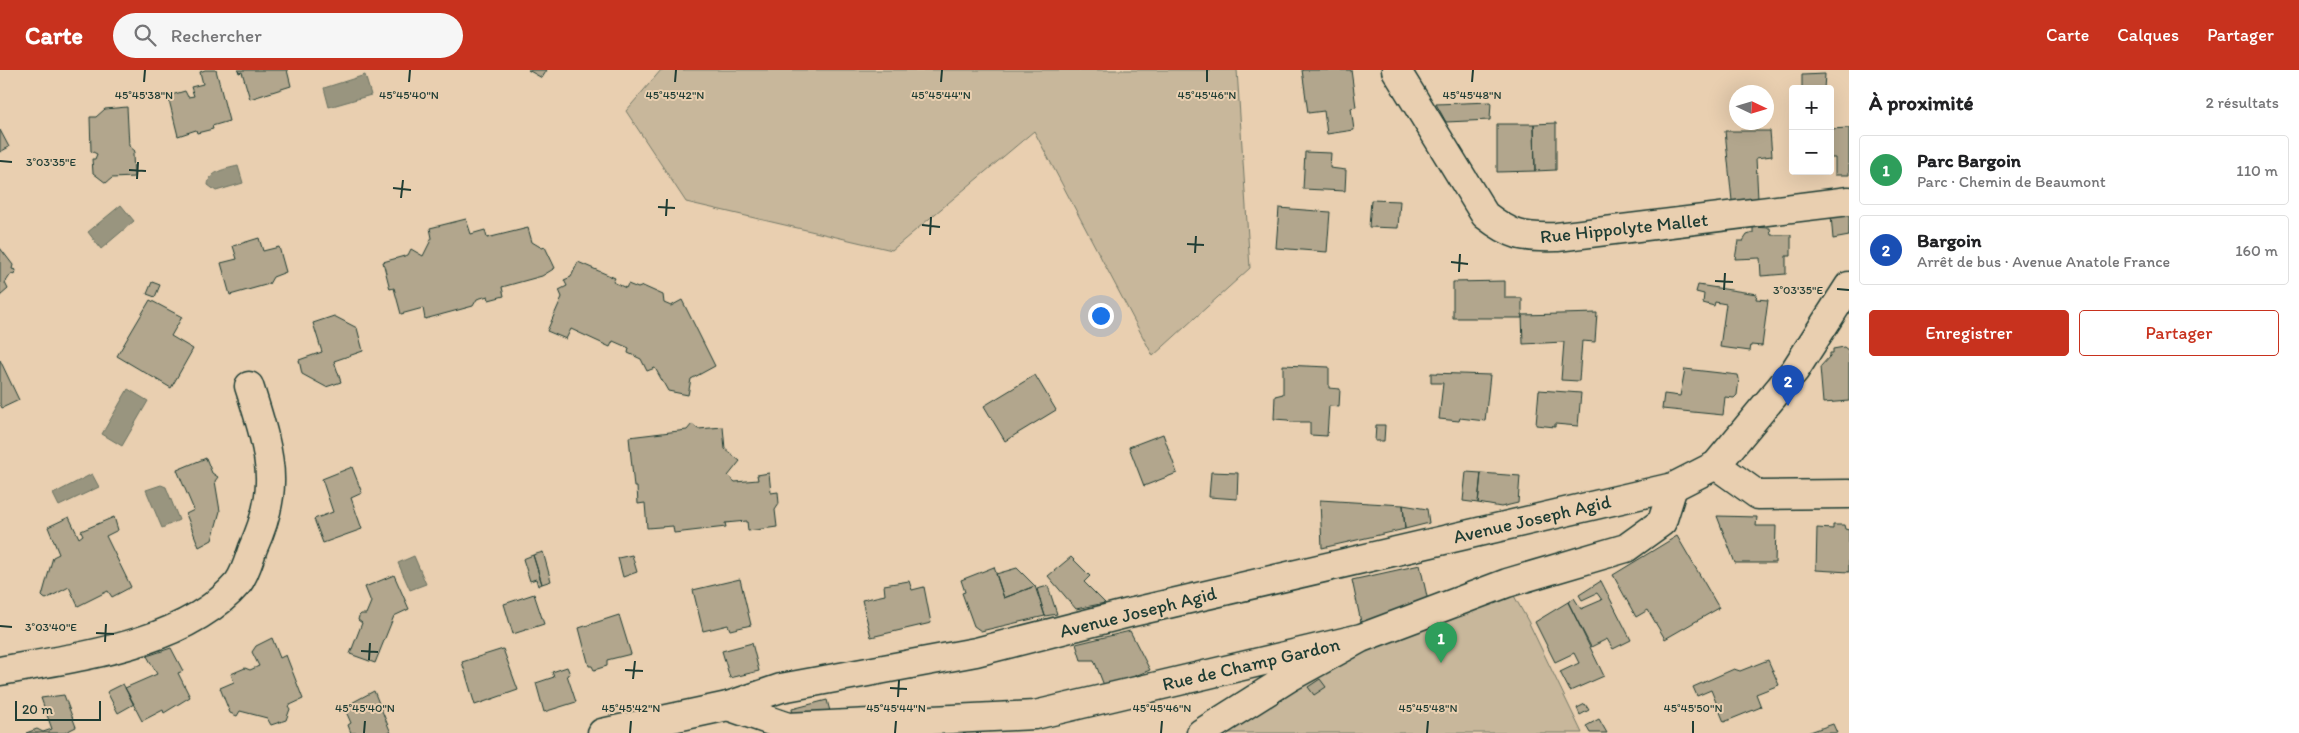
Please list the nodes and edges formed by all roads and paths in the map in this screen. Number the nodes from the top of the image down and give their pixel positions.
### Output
1 (1396, 70) edge
2 (1849, 201) edge
3 (1849, 286) edge
4 (249, 386) dead end
5 (1716, 465) junction
6 (1673, 487) junction
7 (1849, 494) edge
8 (1361, 638) junction
9 (0, 671) edge
10 (728, 706) junction
11 (602, 733) edge
12 (1201, 733) edge

1 - 2 street, Rue Hippolyte Mallet
3 - 5 street
4 - 9 street
5 - 6 street, Avenue Joseph Agid
5 - 7 street
6 - 8 street
6 - 10 street, Avenue Joseph Agid
8 - 10 street, Rue de Champ Gardon
8 - 12 street
10 - 11 street, Avenue Joseph Agid

